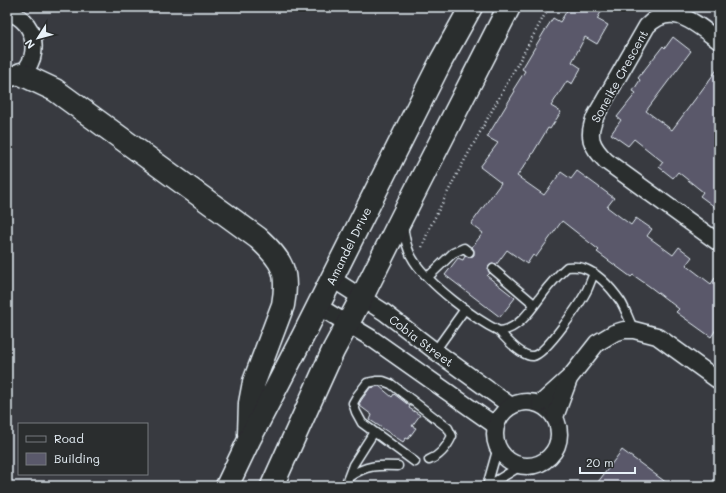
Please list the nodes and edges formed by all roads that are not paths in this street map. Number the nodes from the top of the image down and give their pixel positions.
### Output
1 (471, 7) edge
2 (509, 7) edge
3 (7, 13) edge
4 (719, 41) edge
5 (14, 76) edge
6 (402, 217) junction
7 (719, 243) edge
8 (469, 252) dead end
9 (493, 269) dead end
10 (594, 273) junction
11 (428, 277) junction
12 (331, 278) junction
13 (362, 297) junction
14 (534, 304) junction
15 (318, 306) junction
16 (465, 309) junction
17 (348, 323) junction
18 (634, 330) junction
19 (499, 332) junction
20 (435, 351) junction
21 (571, 376) junction
22 (719, 380) edge
23 (540, 404) junction
24 (511, 406) junction
25 (554, 418) junction
26 (496, 426) junction
27 (374, 432) junction
28 (249, 440) junction
29 (498, 447) junction
30 (429, 460) dead end
31 (415, 462) dead end
32 (522, 465) junction
33 (398, 466) dead end
34 (349, 477) junction
35 (227, 486) edge
36 (272, 486) edge
37 (345, 486) edge
38 (488, 486) edge

1 - 12 street, Amandel Drive
2 - 6 street
3 - 5 street
4 - 7 street, Soneike Crescent
5 - 28 street
6 - 11 lane
6 - 13 street
8 - 11 lane
9 - 14 lane
10 - 14 lane
10 - 18 lane
10 - 19 lane
11 - 16 lane
12 - 13 street, Cobia Street
12 - 15 street, Amandel Drive
13 - 17 street
13 - 20 street, Cobia Street
14 - 19 lane
15 - 17 street
15 - 28 street, Amandel Drive
16 - 19 lane
16 - 20 lane
17 - 26 street
17 - 36 street
18 - 21 street
18 - 22 street
20 - 24 street, Cobia Street
21 - 23 street
21 - 25 street
23 - 24 street
23 - 25 street
24 - 26 street
25 - 32 street
26 - 29 street
27 - 30 lane
27 - 31 lane
27 - 34 lane
28 - 35 street, Amandel Drive
29 - 32 street
29 - 38 lane
32 - 38 lane
33 - 34 lane
34 - 37 lane

